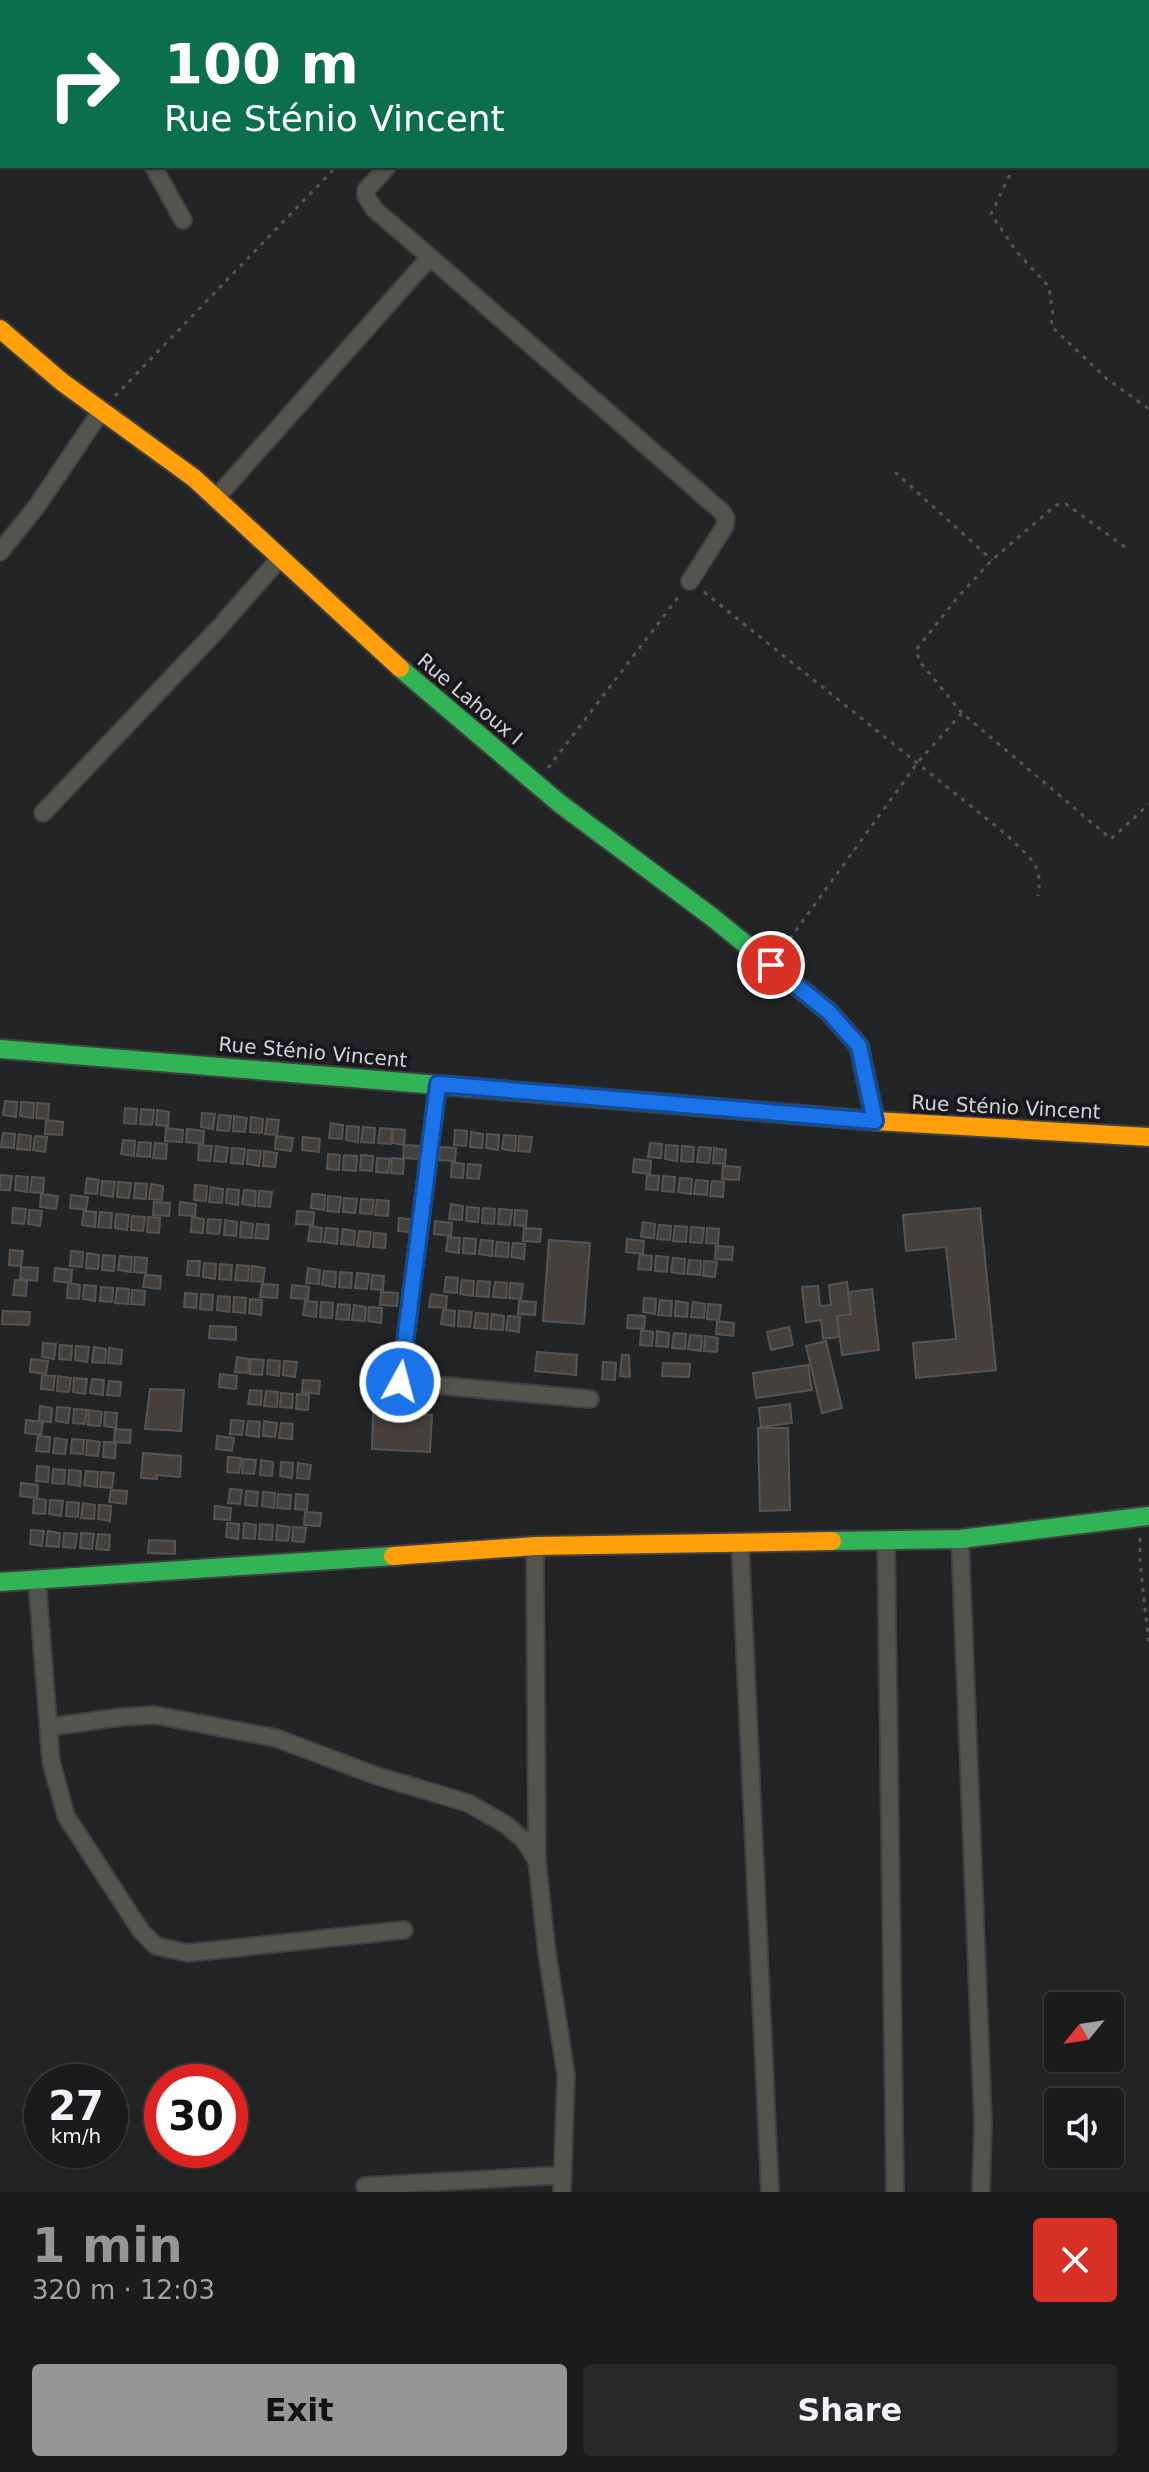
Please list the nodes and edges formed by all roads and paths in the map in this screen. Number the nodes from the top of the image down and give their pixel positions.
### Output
1 (154, 168) edge
2 (335, 168) edge
3 (386, 168) edge
4 (1013, 168) edge
5 (183, 220) dead end
6 (430, 257) junction
7 (4, 340) edge
8 (1149, 409) edge
9 (101, 411) junction
10 (895, 472) dead end
11 (216, 498) junction
12 (1125, 547) dead end
13 (0, 552) edge
14 (280, 558) junction
15 (992, 560) junction
16 (690, 581) junction
17 (962, 713) junction
18 (918, 762) junction
19 (536, 784) junction
20 (1149, 804) edge
21 (43, 813) dead end
22 (1038, 896) dead end
23 (771, 965) junction
24 (0, 1049) edge
25 (438, 1084) junction
26 (875, 1121) junction
27 (1149, 1137) edge
28 (590, 1399) dead end
29 (1145, 1517) edge
30 (960, 1539) junction
31 (886, 1540) junction
32 (740, 1542) junction
33 (535, 1546) junction
34 (37, 1580) junction
35 (0, 1582) edge
36 (1149, 1645) edge
37 (49, 1727) junction
38 (537, 1861) junction
39 (404, 1930) dead end
40 (563, 2183) edge
41 (365, 2186) dead end
42 (770, 2192) edge
43 (895, 2192) edge
44 (981, 2192) edge

1 - 5 street
2 - 9 path
3 - 6 street
4 - 8 path
6 - 11 street
6 - 16 street
7 - 9 street, Rue Lahoux I
9 - 11 street, Rue Lahoux I
9 - 13 street
10 - 15 path
11 - 14 street, Rue Lahoux I
12 - 15 path
14 - 19 street, Rue Lahoux I
14 - 21 street
15 - 17 path
16 - 18 path
16 - 19 path
17 - 18 path
17 - 20 path
18 - 22 path
18 - 23 path
19 - 23 street, Rue Lahoux I
23 - 26 street, Rue Lahoux I
24 - 25 street, Rue Sténio Vincent
25 - 26 street, Rue Sténio Vincent
25 - 28 street
26 - 27 street, Rue Sténio Vincent
29 - 30 street
29 - 36 path
30 - 31 street
30 - 44 street
31 - 32 street
31 - 43 street
32 - 33 street
32 - 42 street
33 - 34 street
33 - 38 street
34 - 35 street
34 - 37 street
37 - 38 street
37 - 39 street
38 - 40 street
40 - 41 street

